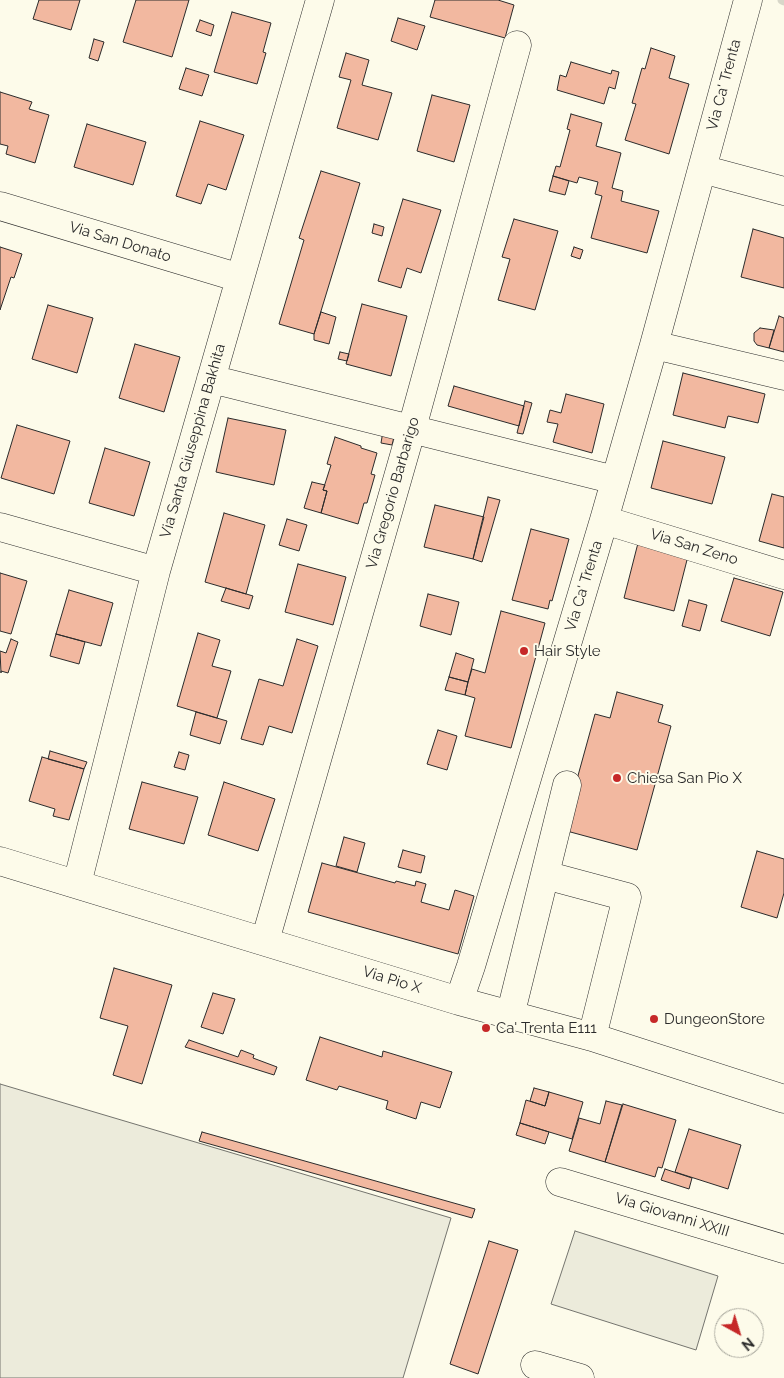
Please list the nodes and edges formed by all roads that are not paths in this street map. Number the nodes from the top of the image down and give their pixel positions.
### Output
1 (320, 0) edge
2 (748, 0) edge
3 (517, 45) dead end
4 (702, 170) junction
5 (784, 191) edge
6 (0, 206) edge
7 (240, 278) junction
8 (654, 345) junction
9 (784, 376) edge
10 (211, 379) junction
11 (412, 428) junction
12 (614, 480) junction
13 (604, 520) junction
14 (0, 527) edge
15 (156, 571) junction
16 (784, 575) edge
17 (567, 785) dead end
18 (0, 861) edge
19 (545, 875) junction
20 (77, 884) junction
21 (265, 941) junction
22 (459, 1001) junction
23 (510, 1016) junction
24 (592, 1037) junction
25 (784, 1099) edge
26 (560, 1182) dead end
27 (784, 1249) edge
28 (535, 1365) dead end
29 (580, 1378) edge

1 - 7 street, Via Santa Giuseppina Bakhita
2 - 4 street, Via Ca' Trenta
3 - 11 street, Via Gregorio Barbarigo
4 - 5 street
4 - 8 street, Via Ca' Trenta
6 - 7 street, Via San Donato
7 - 10 street, Via Santa Giuseppina Bakhita
8 - 9 street
8 - 12 street, Via Ca' Trenta
10 - 11 street
10 - 15 street, Via Santa Giuseppina Bakhita
11 - 12 street
11 - 21 street, Via Gregorio Barbarigo
12 - 13 street, Via Ca' Trenta
13 - 16 street, Via San Zeno
13 - 22 street, Via Ca' Trenta
14 - 15 street
15 - 20 street, Via Santa Giuseppina Bakhita
17 - 19 street
18 - 20 street, Via Pio X
19 - 23 street
19 - 24 street
20 - 21 street, Via Pio X
21 - 22 street, Via Pio X
22 - 23 street, Via Pio X
23 - 24 street, Via Pio X
24 - 25 street, Via Pio X
26 - 27 street, Via Giovanni XXIII
28 - 29 street

